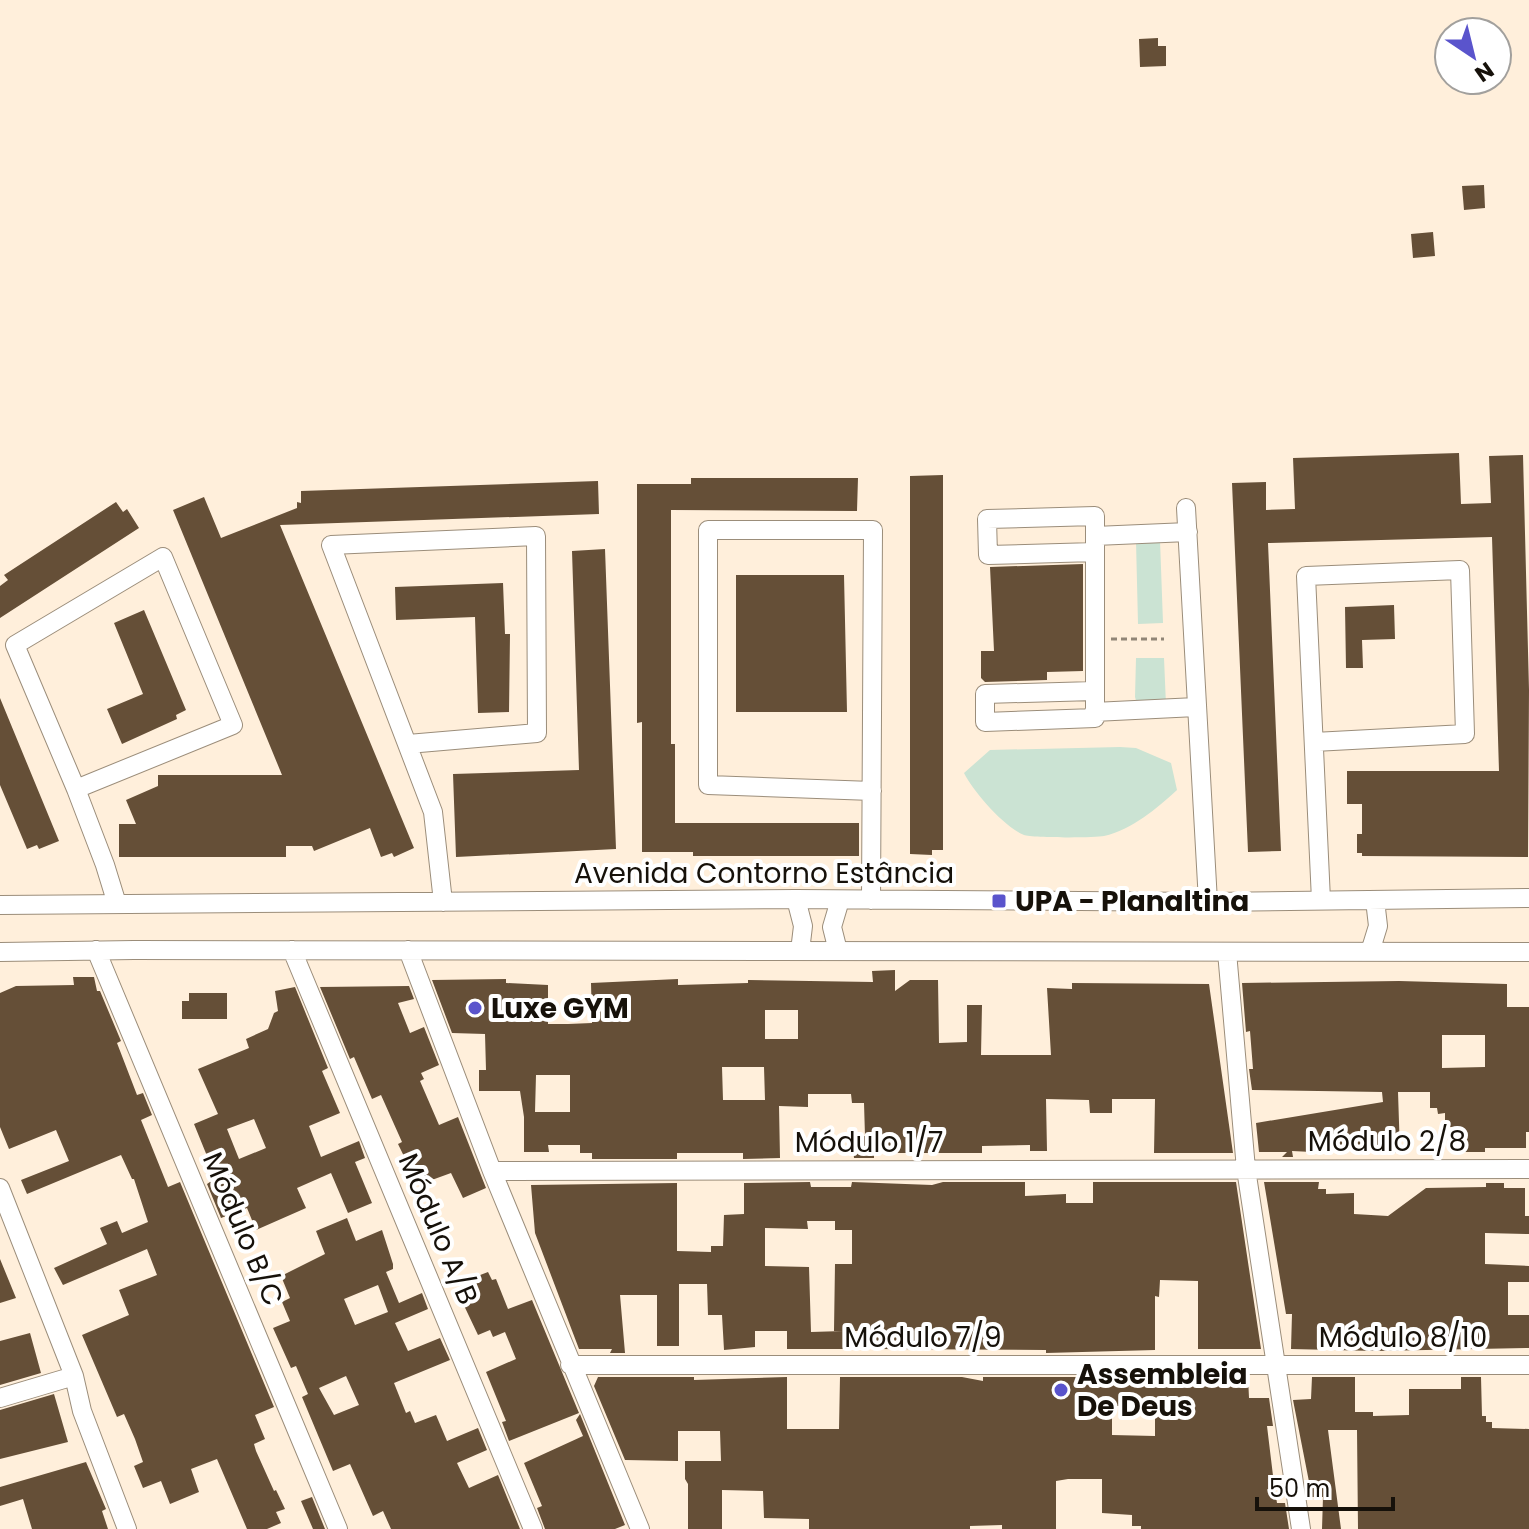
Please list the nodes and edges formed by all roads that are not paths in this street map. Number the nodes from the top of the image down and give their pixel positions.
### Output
1 (1186, 508) dead end
2 (1188, 532) junction
3 (1095, 544) junction
4 (1094, 691) junction
5 (1196, 707) junction
6 (1094, 712) junction
7 (1314, 742) junction
8 (408, 744) junction
9 (76, 789) junction
10 (872, 791) junction
11 (1529, 898) edge
12 (796, 899) junction
13 (840, 900) junction
14 (871, 900) junction
15 (1321, 900) junction
16 (1375, 900) junction
17 (443, 902) junction
18 (1208, 902) junction
19 (117, 904) junction
20 (0, 905) edge
21 (96, 950) junction
22 (292, 950) junction
23 (408, 950) junction
24 (800, 951) junction
25 (838, 951) junction
26 (0, 952) edge
27 (1227, 952) junction
28 (1370, 952) junction
29 (1529, 952) edge
30 (1246, 1169) junction
31 (1529, 1169) edge
32 (492, 1171) junction
33 (0, 1188) edge
34 (4, 1208) edge
35 (1276, 1364) junction
36 (570, 1365) junction
37 (1529, 1365) edge
38 (74, 1376) junction
39 (0, 1398) edge
40 (127, 1529) edge
41 (338, 1529) edge
42 (533, 1529) edge
43 (640, 1529) edge
44 (1301, 1529) edge

1 - 2 street
2 - 3 street
2 - 5 street
3 - 3 street
3 - 4 street
4 - 6 street
4 - 6 street
5 - 6 street
5 - 18 street
7 - 7 street
7 - 15 street
8 - 8 street
8 - 17 street
9 - 9 street
9 - 19 street
10 - 10 street
10 - 14 street
11 - 16 street, Avenida Contorno Estância
12 - 13 street, Avenida Contorno Estância
12 - 17 street, Avenida Contorno Estância
12 - 24 street
13 - 14 street, Avenida Contorno Estância
13 - 25 street
14 - 18 street, Avenida Contorno Estância
15 - 16 street, Avenida Contorno Estância
15 - 18 street, Avenida Contorno Estância
16 - 28 street
17 - 19 street, Avenida Contorno Estância
19 - 20 street, Avenida Contorno Estância
21 - 22 street
21 - 26 street
21 - 41 street, Módulo B/C
22 - 23 street
22 - 42 street, Módulo A/B
23 - 24 street
23 - 32 street
24 - 25 street
25 - 27 street
27 - 28 street
27 - 30 street
28 - 29 street
30 - 31 street, Módulo 2/8
30 - 32 street, Módulo 1/7
30 - 35 street
32 - 36 street
33 - 34 street
34 - 38 street
35 - 36 street, Módulo 7/9
35 - 37 street, Módulo 8/10
35 - 44 street
36 - 43 street
38 - 39 street
38 - 40 street

